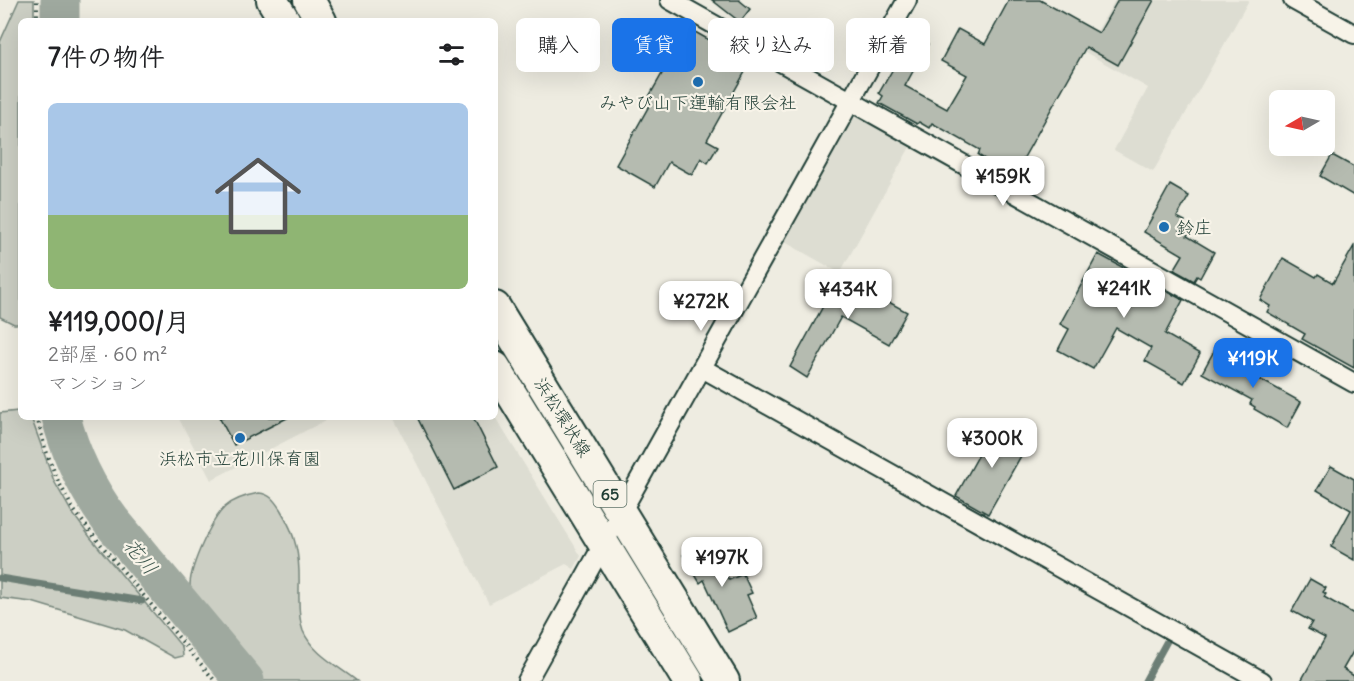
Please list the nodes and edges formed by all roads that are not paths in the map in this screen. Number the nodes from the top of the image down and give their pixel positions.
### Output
1 (272, 0) edge
2 (309, 0) edge
3 (670, 0) edge
4 (907, 0) edge
5 (1293, 0) edge
6 (283, 18) edge
7 (319, 18) edge
8 (1354, 34) edge
9 (850, 101) junction
10 (498, 312) edge
11 (702, 368) junction
12 (498, 372) edge
13 (1354, 383) edge
14 (621, 512) junction
15 (604, 543) junction
16 (527, 681) edge
17 (688, 681) edge
18 (724, 681) edge
19 (1262, 681) edge

1 - 6 main road
2 - 7 main road
3 - 9 street
4 - 9 street
5 - 8 street
9 - 11 street
9 - 13 street
10 - 14 main road, 浜松環状線 / 65
11 - 14 street
11 - 19 street
12 - 15 main road, 浜松環状線 / 65
14 - 15 street
14 - 18 main road, 浜松環状線 / 65
15 - 16 street
15 - 17 main road, 浜松環状線 / 65

